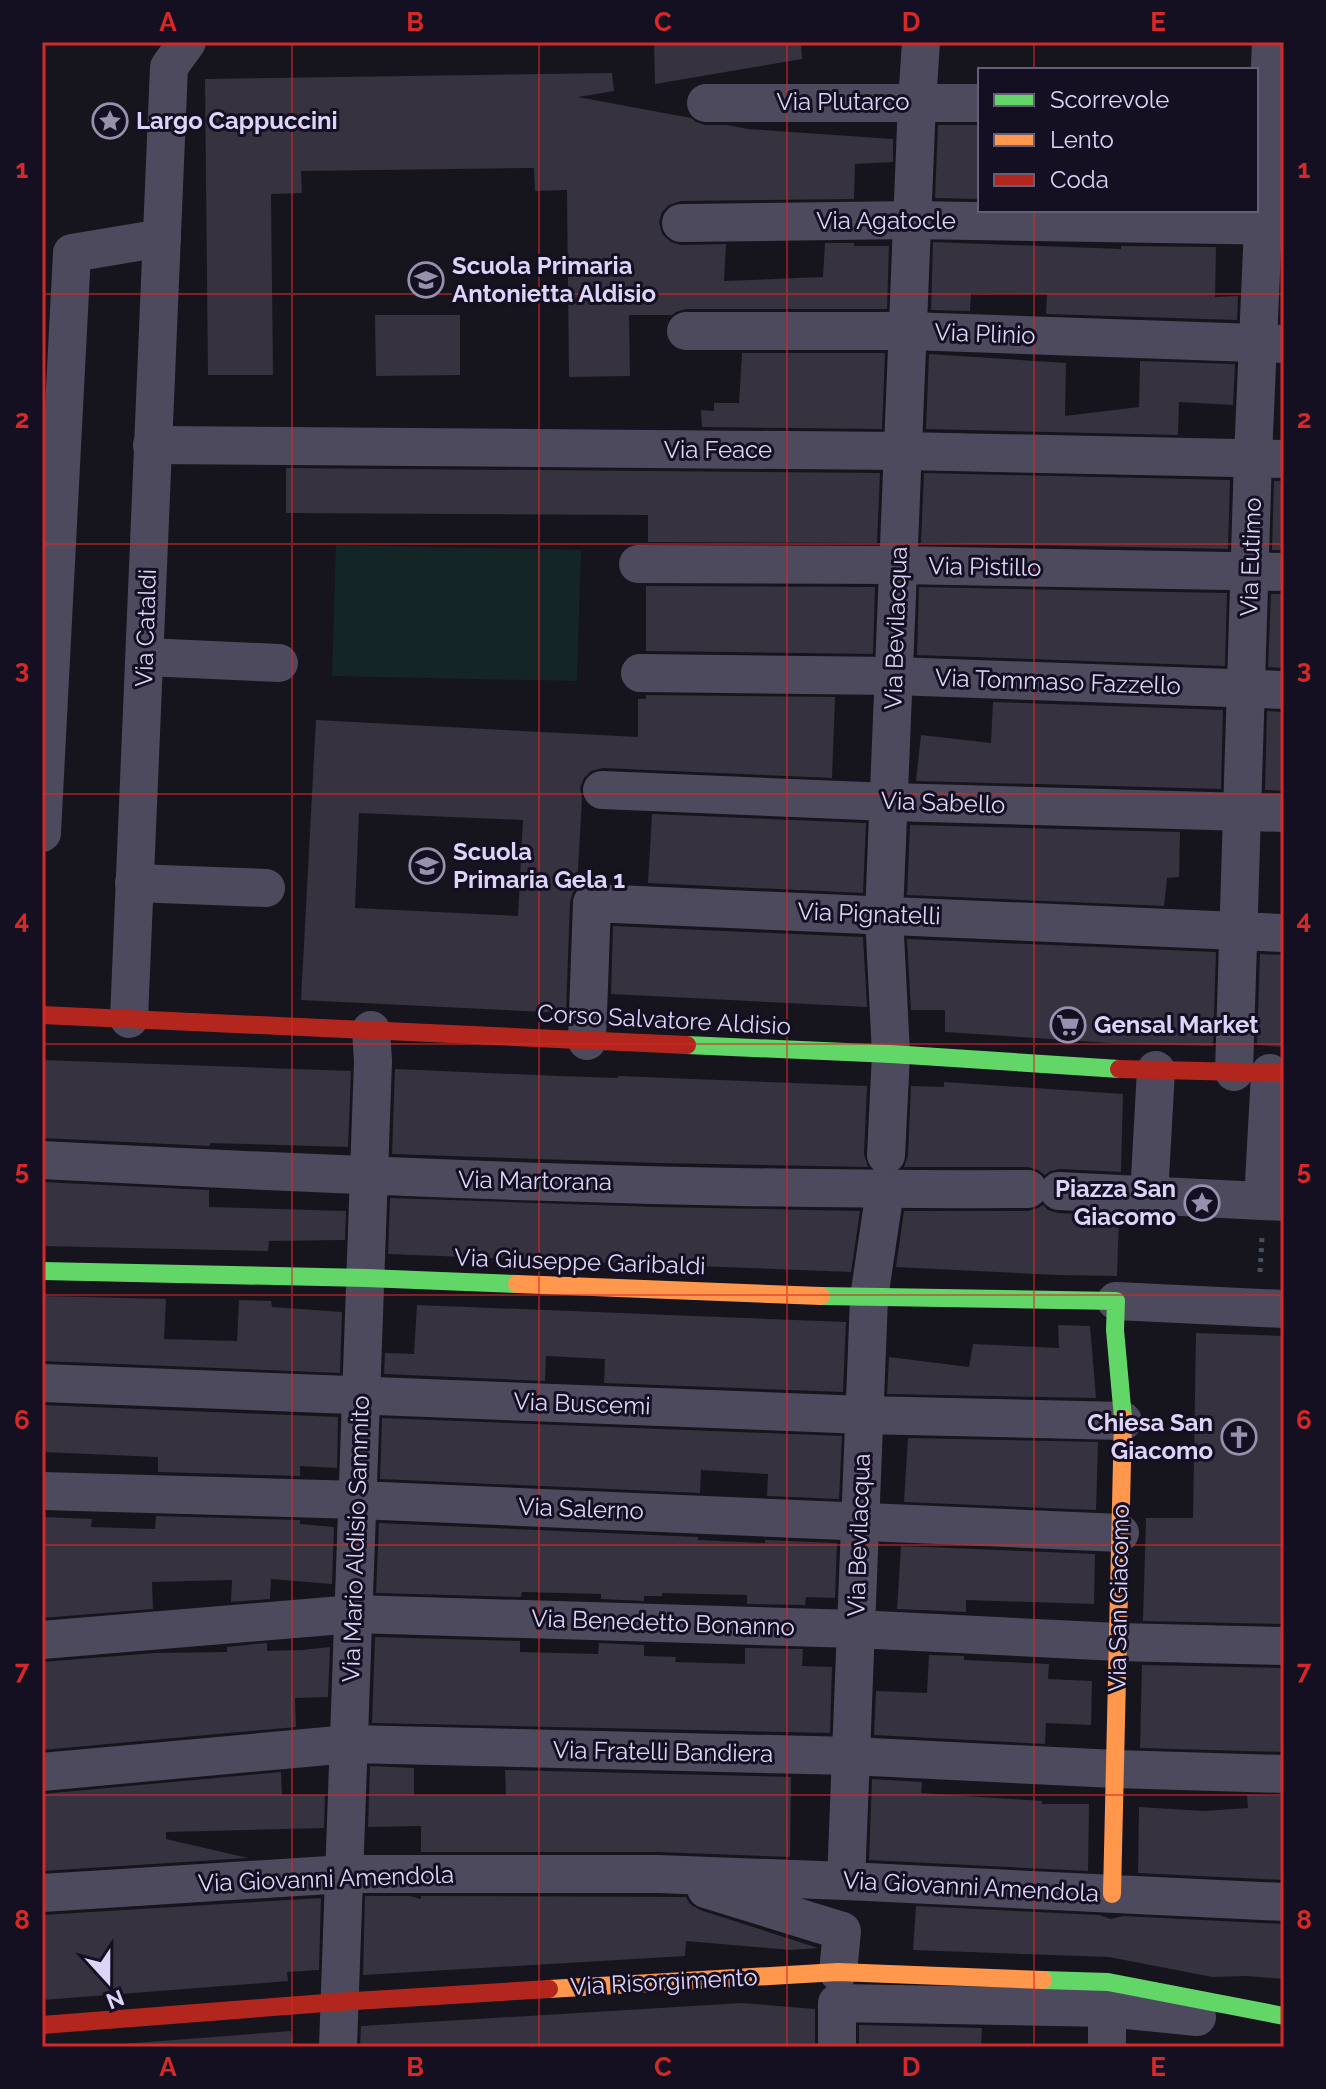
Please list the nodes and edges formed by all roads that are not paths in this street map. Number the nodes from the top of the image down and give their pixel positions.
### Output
1 (187, 42) edge
2 (921, 42) edge
3 (1271, 42) edge
4 (917, 102) junction
5 (706, 103) dead end
6 (978, 103) edge
7 (1269, 106) edge
8 (912, 220) junction
9 (681, 223) dead end
10 (1274, 225) edge
11 (162, 238) junction
12 (686, 331) dead end
13 (908, 331) junction
14 (1271, 344) edge
15 (152, 445) junction
16 (903, 451) junction
17 (1269, 458) edge
18 (638, 564) dead end
19 (898, 565) junction
20 (1267, 572) edge
21 (146, 657) junction
22 (279, 663) dead end
23 (640, 673) dead end
24 (894, 676) junction
25 (1247, 688) junction
26 (1284, 690) edge
27 (602, 790) dead end
28 (889, 802) junction
29 (1242, 812) junction
30 (1284, 813) edge
31 (42, 833) edge
32 (134, 883) junction
33 (266, 888) dead end
34 (884, 915) junction
35 (1238, 931) junction
36 (1284, 933) edge
37 (42, 1015) edge
38 (129, 1019) junction
39 (371, 1030) junction
40 (587, 1041) junction
41 (891, 1054) junction
42 (1156, 1070) junction
43 (1263, 1073) edge
44 (42, 1160) edge
45 (885, 1172) junction
46 (369, 1177) junction
47 (1149, 1196) junction
48 (1274, 1201) edge
49 (42, 1271) edge
50 (366, 1278) junction
51 (869, 1298) junction
52 (1116, 1301) junction
53 (1271, 1309) edge
54 (42, 1383) edge
55 (361, 1395) junction
56 (864, 1415) junction
57 (1123, 1421) junction
58 (42, 1491) edge
59 (358, 1500) junction
60 (860, 1521) junction
61 (1120, 1533) junction
62 (354, 1614) junction
63 (856, 1629) junction
64 (42, 1640) edge
65 (1118, 1642) junction
66 (1284, 1646) edge
67 (349, 1744) junction
68 (851, 1756) junction
69 (1115, 1769) junction
70 (42, 1772) edge
71 (1284, 1774) edge
72 (345, 1874) junction
73 (658, 1874) junction
74 (846, 1881) junction
75 (42, 1893) edge
76 (1112, 1894) junction
77 (1284, 1902) edge
78 (837, 1988) junction
79 (338, 2002) junction
80 (1107, 2008) junction
81 (1282, 2018) edge
82 (1221, 2019) dead end
83 (42, 2025) edge
84 (338, 2047) edge
85 (837, 2047) edge
86 (1107, 2047) edge

1 - 11 street
2 - 4 street, Via Bevilacqua
3 - 7 street, Via Eutimo
4 - 5 street, Via Plutarco
4 - 6 street, Via Plutarco
4 - 8 street, Via Bevilacqua
7 - 10 street, Via Eutimo
8 - 9 street, Via Agatocle
8 - 10 street, Via Agatocle
8 - 13 street, Via Bevilacqua
10 - 14 street, Via Eutimo
11 - 15 street, Via Cataldi
11 - 31 street
12 - 13 street, Via Plinio
13 - 14 street, Via Plinio
13 - 16 street, Via Bevilacqua
14 - 17 street, Via Eutimo
15 - 16 street, Via Feace
15 - 21 street, Via Cataldi
16 - 17 street, Via Feace
16 - 19 street, Via Bevilacqua
17 - 20 street, Via Eutimo
18 - 19 street, Via Pistillo
19 - 20 street, Via Pistillo
19 - 24 street, Via Bevilacqua
20 - 25 street, Via Eutimo
21 - 22 street
21 - 32 street, Via Cataldi
23 - 24 street, Via Tommaso Fazzello
24 - 25 street, Via Tommaso Fazzello
24 - 28 street, Via Bevilacqua
25 - 26 street, Via Tommaso Fazzello
25 - 29 street, Via Eutimo
27 - 28 street, Via Sabello
28 - 29 street, Via Sabello
28 - 34 street, Via Bevilacqua
29 - 30 street, Via Sabello
29 - 35 street, Via Eutimo
32 - 33 street
32 - 38 street, Via Cataldi
34 - 35 street, Via Pignatelli
34 - 40 street, Via Pignatelli
34 - 41 street, Via Bevilacqua
35 - 36 street, Via Pignatelli
35 - 43 street, Via Eutimo
37 - 38 street, Corso Salvatore Aldisio
38 - 39 street, Corso Salvatore Aldisio
39 - 40 street, Corso Salvatore Aldisio
39 - 46 street, Via Mario Aldisio Sammito
40 - 41 street, Corso Salvatore Aldisio
41 - 42 street, Corso Salvatore Aldisio
41 - 45 street, Via Bevilacqua
42 - 43 street, Corso Salvatore Aldisio
42 - 47 street
43 - 48 street, Via Eutimo
44 - 46 street, Via Martorana
45 - 46 street, Via Martorana
45 - 47 street, Via Martorana
45 - 51 street, Via Bevilacqua
46 - 50 street, Via Mario Aldisio Sammito
47 - 48 street, Via Martorana
49 - 50 street, Via Giuseppe Garibaldi
50 - 51 street, Via Giuseppe Garibaldi
50 - 55 street, Via Mario Aldisio Sammito
51 - 52 street, Via Giuseppe Garibaldi
51 - 56 street, Via Bevilacqua
52 - 53 street
52 - 57 street, Via San Giacomo
54 - 55 street, Via Buscemi
55 - 56 street, Via Buscemi
55 - 59 street, Via Mario Aldisio Sammito
56 - 57 street, Via Buscemi
56 - 60 street, Via Bevilacqua
57 - 61 street, Via San Giacomo
58 - 59 street, Via Salerno
59 - 60 street, Via Salerno
59 - 62 street, Via Mario Aldisio Sammito
60 - 61 street, Via Salerno
60 - 63 street, Via Bevilacqua
61 - 65 street, Via San Giacomo
62 - 63 street, Via Benedetto Bonanno
62 - 64 street, Via Benedetto Bonanno
62 - 67 street, Via Mario Aldisio Sammito
63 - 65 street, Via Benedetto Bonanno
63 - 68 street, Via Bevilacqua
65 - 66 street, Via Benedetto Bonanno
65 - 69 street, Via San Giacomo
67 - 68 street, Via Fratelli Bandiera
67 - 70 street, Via Fratelli Bandiera
67 - 72 street, Via Mario Aldisio Sammito
68 - 69 street, Via Fratelli Bandiera
68 - 74 street, Via Bevilacqua
69 - 71 street, Via Fratelli Bandiera
69 - 76 street, Via San Giacomo
72 - 73 street, Via Giovanni Amendola
72 - 75 street, Via Giovanni Amendola
72 - 79 street, Via Mario Aldisio Sammito
73 - 74 street, Via Giovanni Amendola
73 - 78 street, Via Giovanni Amendola
74 - 76 street, Via Giovanni Amendola
76 - 77 street, Via Giovanni Amendola
78 - 79 street, Via Risorgimento
78 - 80 street, Via Risorgimento
78 - 81 street, Via Risorgimento
78 - 85 street
79 - 83 street, Via Risorgimento
79 - 84 street, Via Mario Aldisio Sammito
80 - 82 street, Via Risorgimento
80 - 86 street

